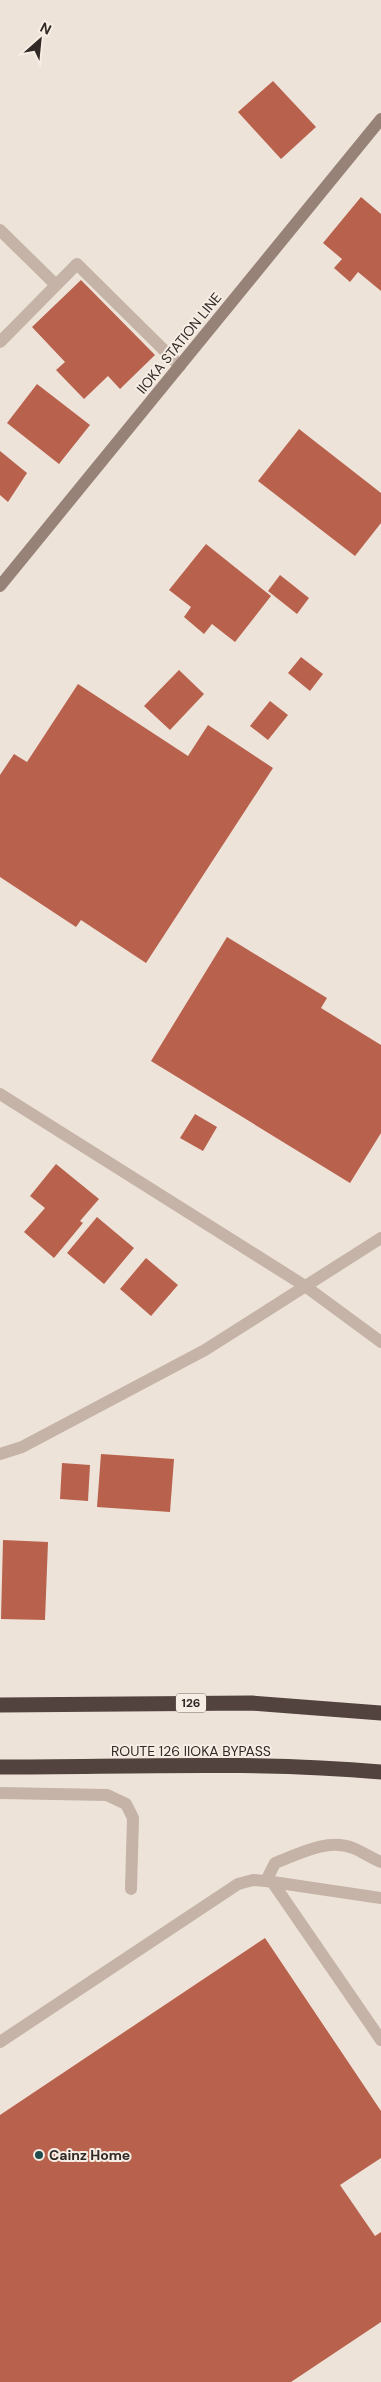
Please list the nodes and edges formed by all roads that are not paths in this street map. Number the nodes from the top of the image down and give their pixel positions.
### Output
1 (381, 119) edge
2 (0, 230) edge
3 (56, 286) junction
4 (0, 342) edge
5 (180, 366) junction
6 (0, 586) edge
7 (0, 1094) edge
8 (381, 1238) edge
9 (305, 1286) junction
10 (381, 1342) edge
11 (0, 1454) edge
12 (0, 1705) edge
13 (381, 1713) edge
14 (0, 1767) edge
15 (381, 1772) edge
16 (0, 1793) edge
17 (381, 1862) edge
18 (269, 1882) junction
19 (131, 1889) dead end
20 (381, 1898) edge
21 (381, 2040) edge
22 (0, 2042) edge

1 - 5 main road, IIOKA STATION LINE
2 - 3 street
3 - 4 street
3 - 5 street
5 - 6 main road, IIOKA STATION LINE
7 - 9 street
8 - 9 street
9 - 10 street
9 - 11 street
12 - 13 highway, 126
14 - 15 highway, ROUTE 126 IIOKA BYPASS
16 - 19 street
17 - 18 street
18 - 20 street
18 - 21 street
18 - 22 street

